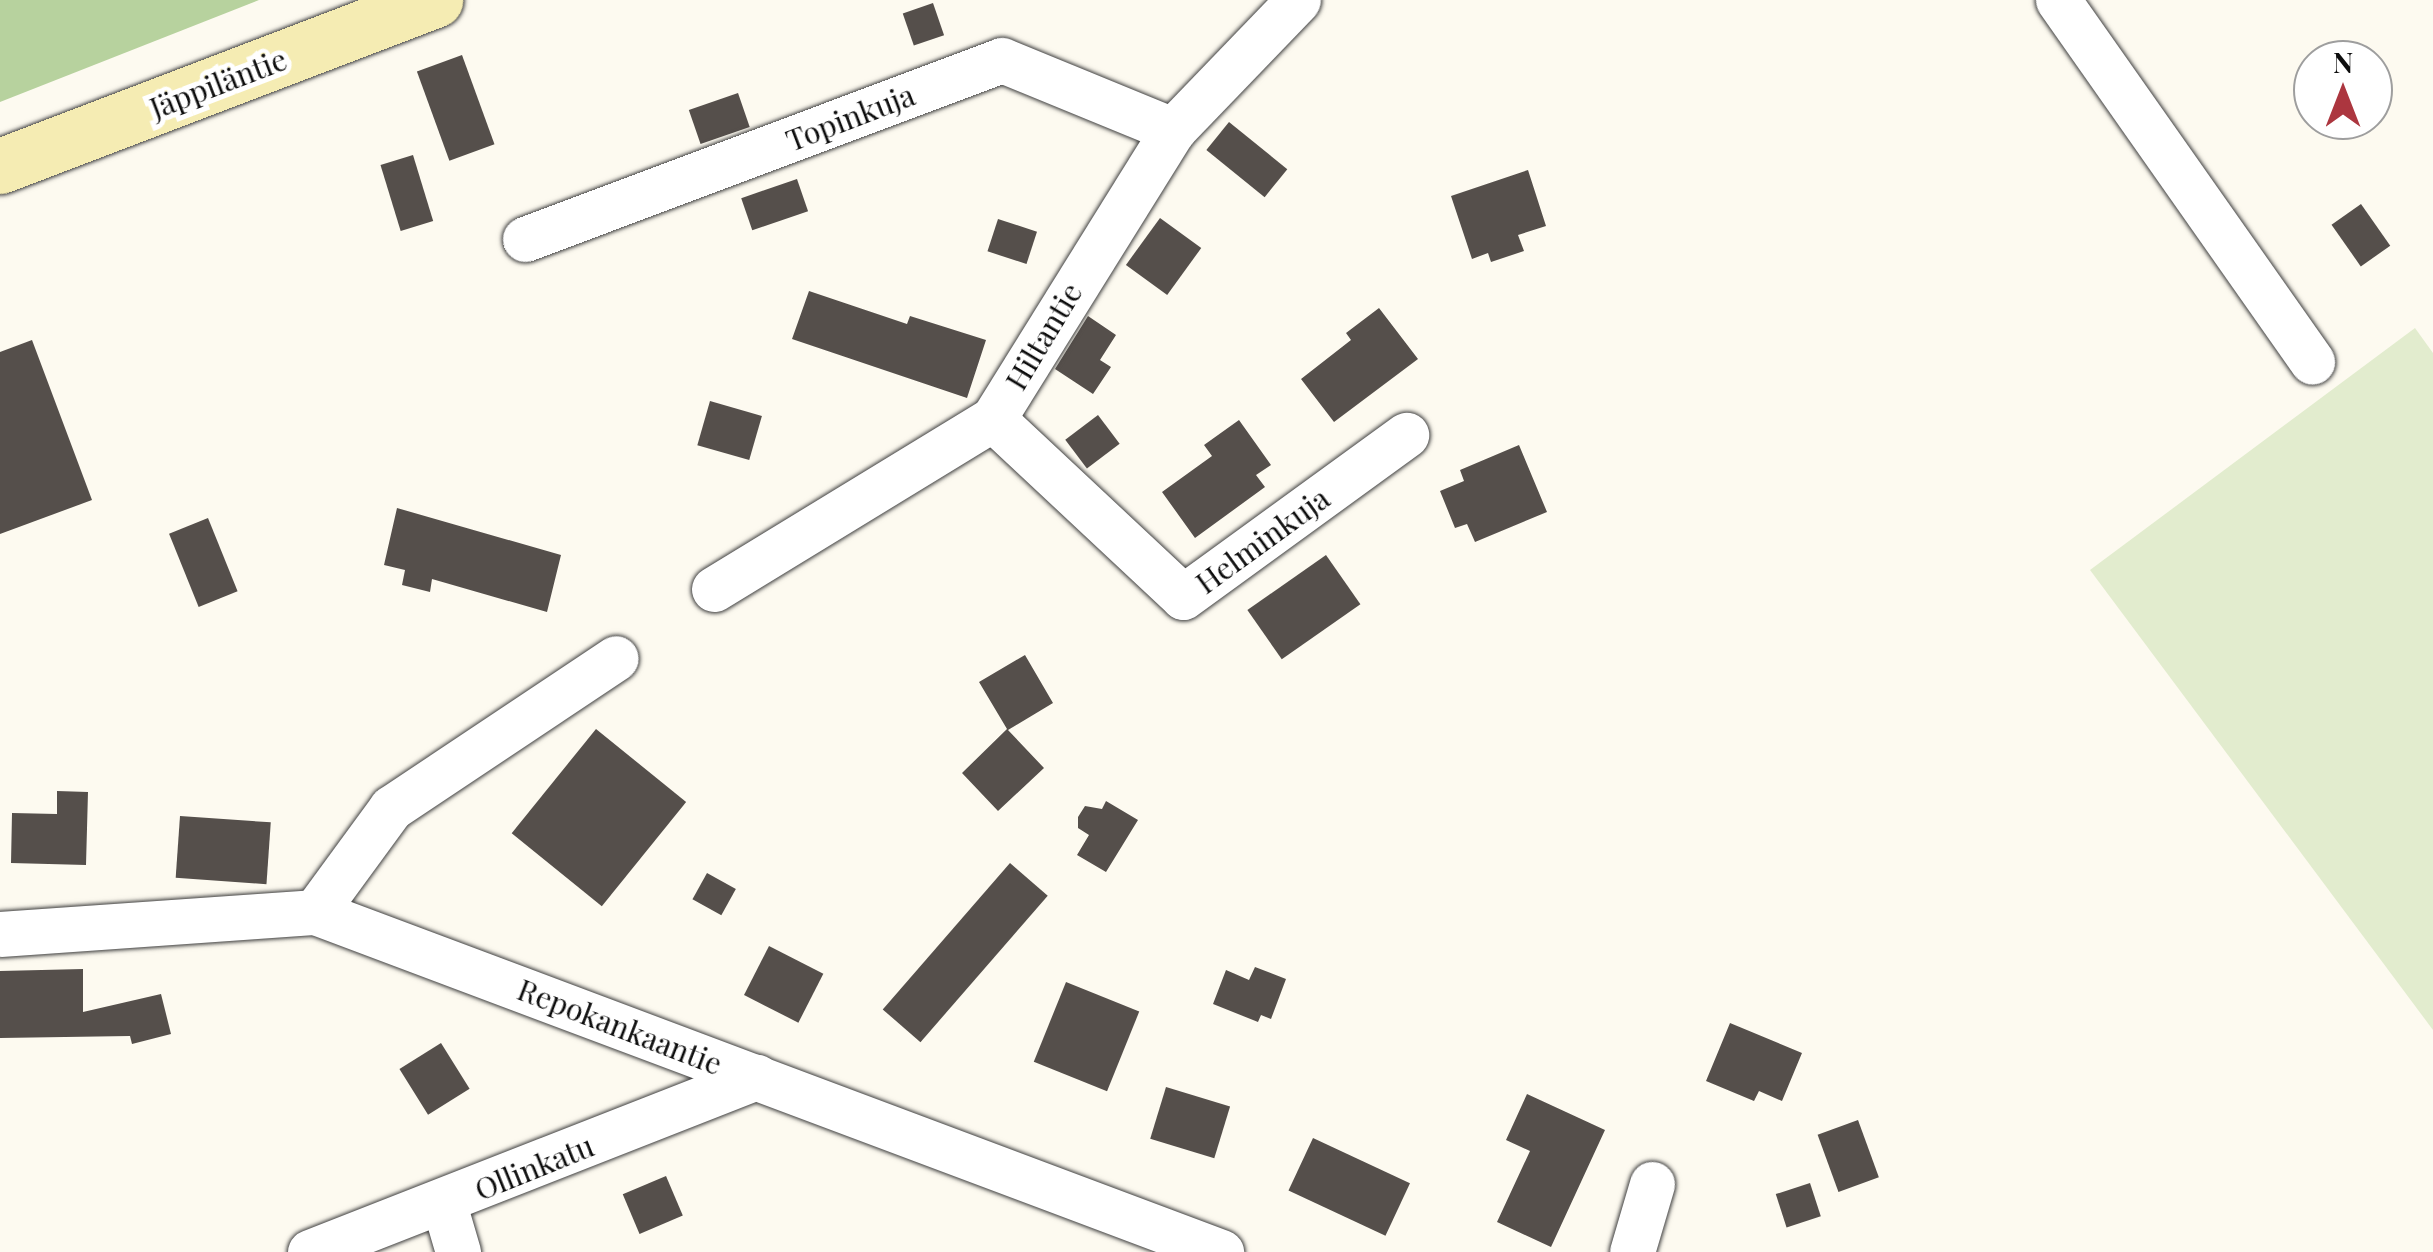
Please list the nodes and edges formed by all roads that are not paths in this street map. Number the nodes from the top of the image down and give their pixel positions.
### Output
1 (436, 0) edge
2 (1298, 0) edge
3 (2058, 0) edge
4 (1173, 130) junction
5 (0, 166) edge
6 (526, 239) dead end
7 (2312, 362) dead end
8 (992, 419) junction
9 (1406, 435) dead end
10 (714, 589) dead end
11 (616, 658) dead end
12 (315, 912) junction
13 (0, 934) edge
14 (757, 1078) junction
15 (1652, 1184) dead end
16 (444, 1204) junction
17 (1189, 1246) edge
18 (310, 1252) edge
19 (458, 1252) edge
20 (1632, 1252) edge

1 - 5 main road, Jäppiläntie
2 - 4 street, Hiltantie
3 - 7 street
4 - 6 street, Topinkuja
4 - 8 street, Hiltantie
8 - 9 street, Helminkuja
8 - 10 street, Hiltantie
11 - 12 street
12 - 13 street, Repokankaantie
12 - 14 street, Repokankaantie
14 - 16 street, Ollinkatu
14 - 17 street, Repokankaantie
15 - 20 street
16 - 18 street, Ollinkatu
16 - 19 street

